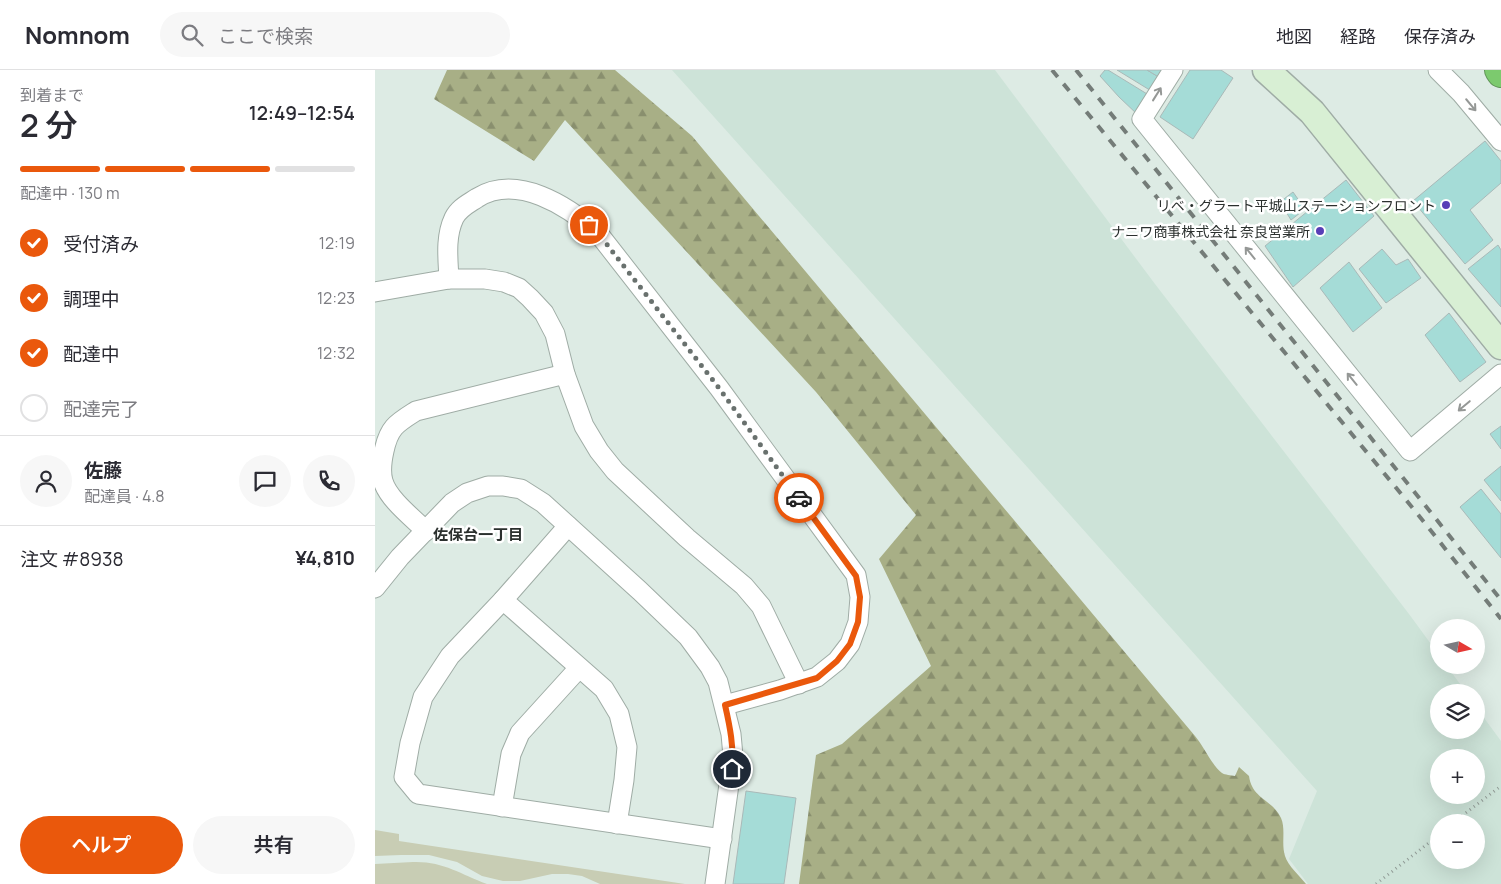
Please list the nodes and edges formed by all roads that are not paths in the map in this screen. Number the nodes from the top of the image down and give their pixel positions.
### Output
1 (1173, 70) edge
2 (1266, 70) edge
3 (1438, 70) edge
4 (1501, 141) edge
5 (449, 279) junction
6 (375, 292) edge
7 (1501, 346) edge
8 (565, 374) junction
9 (1501, 374) edge
10 (568, 526) junction
11 (426, 530) junction
12 (375, 588) edge
13 (503, 600) junction
14 (579, 668) junction
15 (799, 684) junction
16 (725, 705) junction
17 (502, 807) junction
18 (617, 824) junction
19 (722, 839) junction
20 (715, 884) edge

9 -> 1 street
2 - 7 street
3 -> 4 street
5 - 6 street
5 - 8 street
5 - 15 street
8 - 11 street
8 - 15 street
10 - 11 street
10 - 13 street
10 - 16 street
11 - 12 street
13 - 14 street
13 - 17 street
14 - 17 street
14 - 18 street
15 - 16 street
16 - 19 street
17 - 18 street
18 - 19 street
19 - 20 street

